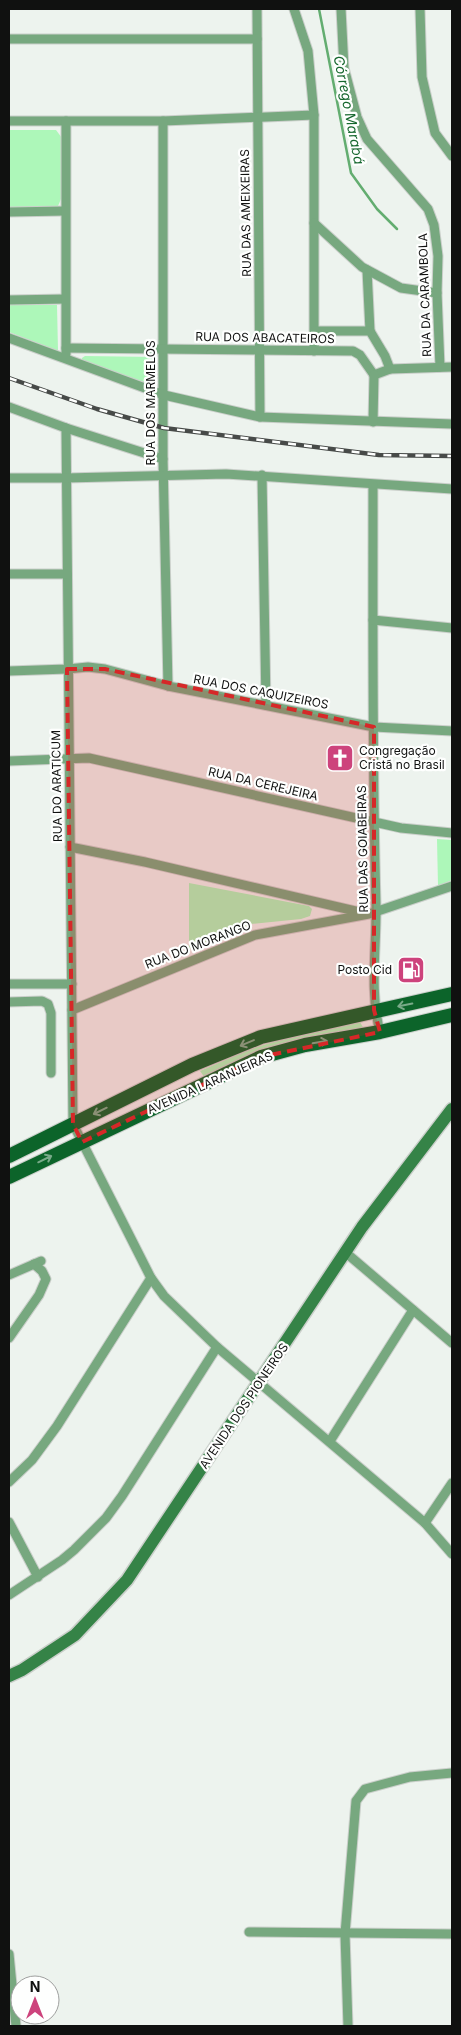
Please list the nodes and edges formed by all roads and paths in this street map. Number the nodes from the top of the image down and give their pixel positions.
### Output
1 (257, 9) edge
2 (294, 9) edge
3 (341, 9) edge
4 (420, 9) edge
5 (9, 39) edge
6 (257, 39) junction
7 (314, 115) junction
8 (257, 118) junction
9 (9, 121) edge
10 (66, 121) junction
11 (163, 121) junction
12 (452, 156) edge
13 (65, 211) junction
14 (9, 212) edge
15 (314, 223) junction
16 (367, 270) junction
17 (437, 293) junction
18 (65, 299) junction
19 (9, 300) edge
20 (315, 331) junction
21 (370, 331) junction
22 (9, 338) edge
23 (66, 348) junction
24 (164, 349) junction
25 (260, 350) junction
26 (314, 351) junction
27 (66, 360) junction
28 (440, 367) junction
29 (452, 367) edge
30 (390, 369) junction
31 (374, 375) junction
32 (164, 394) junction
33 (9, 407) edge
34 (260, 417) junction
35 (373, 422) junction
36 (452, 424) edge
37 (66, 428) junction
38 (163, 459) junction
39 (164, 474) junction
40 (262, 475) junction
41 (9, 478) edge
42 (66, 478) junction
43 (373, 485) junction
44 (452, 489) edge
45 (9, 574) edge
46 (67, 574) junction
47 (373, 620) junction
48 (452, 628) edge
49 (67, 669) junction
50 (9, 671) edge
51 (168, 686) junction
52 (266, 705) junction
53 (374, 727) junction
54 (452, 731) edge
55 (68, 760) junction
56 (9, 761) edge
57 (374, 822) junction
58 (452, 833) edge
59 (70, 847) junction
60 (452, 886) edge
61 (373, 913) junction
62 (9, 984) edge
63 (72, 984) junction
64 (452, 994) edge
65 (9, 1002) edge
66 (72, 1010) junction
67 (374, 1010) junction
68 (452, 1015) edge
69 (380, 1032) junction
70 (51, 1073) dead end
71 (452, 1108) edge
72 (73, 1124) junction
73 (82, 1142) junction
74 (9, 1156) edge
75 (9, 1177) edge
76 (346, 1252) junction
77 (9, 1275) edge
78 (151, 1278) junction
79 (413, 1310) junction
80 (9, 1338) edge
81 (452, 1343) edge
82 (217, 1347) junction
83 (259, 1383) junction
84 (330, 1441) junction
85 (9, 1482) edge
86 (452, 1483) edge
87 (9, 1522) edge
88 (425, 1523) junction
89 (452, 1554) edge
90 (38, 1577) junction
91 (9, 1595) edge
92 (9, 1676) edge
93 (452, 1773) edge
94 (249, 1932) dead end
95 (345, 1934) junction
96 (452, 1934) edge
97 (9, 1954) edge
98 (16, 2026) edge
99 (348, 2026) edge

1 - 6 street, RUA DAS AMEIXEIRAS
2 - 7 street
3 - 17 street, RUA DA CARAMBOLA
4 - 12 street
5 - 6 street
6 - 8 street, RUA DAS AMEIXEIRAS
7 - 8 street
7 - 15 street
8 - 11 street
8 - 25 street, RUA DAS AMEIXEIRAS
9 - 10 street
10 - 11 street
10 - 13 street
11 - 24 street, RUA DOS MARMELOS
13 - 14 street
13 - 18 street
15 - 16 street
15 - 20 street
16 - 17 street
16 - 21 street
17 - 28 street, RUA DA CARAMBOLA
18 - 19 street
18 - 23 street
20 - 21 street
20 - 26 street
21 - 30 street
22 - 27 street
23 - 24 street, RUA DOS ABACATEIROS
23 - 27 street
24 - 25 street, RUA DOS ABACATEIROS
24 - 32 street, RUA DOS MARMELOS
25 - 26 street, RUA DOS ABACATEIROS
25 - 34 street, RUA DAS AMEIXEIRAS
26 - 31 street, RUA DOS ABACATEIROS
27 - 32 street
28 - 29 street
28 - 30 street
30 - 31 street
31 - 35 street
32 - 34 street
32 - 38 street, RUA DOS MARMELOS
33 - 37 street
34 - 35 street
35 - 36 street
37 - 38 street
37 - 42 street, RUA DO ARATICUM
38 - 39 street, RUA DOS MARMELOS
39 - 40 street
39 - 42 street
39 - 51 street, RUA DOS MARMELOS
40 - 43 street
40 - 52 street
41 - 42 street
42 - 46 street, RUA DO ARATICUM
43 - 44 street
43 - 47 street, RUA DAS GOIABEIRAS
45 - 46 street
46 - 49 street, RUA DO ARATICUM
47 - 48 street
47 - 53 street, RUA DAS GOIABEIRAS
49 - 50 street, RUA DOS CAQUIZEIROS
49 - 51 street, RUA DOS CAQUIZEIROS
49 - 55 street, RUA DO ARATICUM
51 - 52 street, RUA DOS CAQUIZEIROS
52 - 53 street, RUA DOS CAQUIZEIROS
53 - 54 street, RUA DOS CAQUIZEIROS
53 - 57 street, RUA DAS GOIABEIRAS
55 - 56 street, RUA DA CEREJEIRA
55 - 57 street, RUA DA CEREJEIRA
55 - 59 street, RUA DO ARATICUM
57 - 58 street, RUA DA CEREJEIRA
57 - 61 street, RUA DAS GOIABEIRAS
59 - 61 street
59 - 63 street, RUA DO ARATICUM
60 - 61 street, RUA DO MORANGO
61 - 66 street, RUA DO MORANGO
61 - 67 street, RUA DAS GOIABEIRAS
62 - 63 street
63 - 66 street, RUA DO ARATICUM
64 -> 67 main road, AVENIDA LARANJEIRAS
65 - 70 street
66 - 72 street, RUA DO ARATICUM
67 - 69 street, RUA DAS GOIABEIRAS
67 -> 72 main road, AVENIDA LARANJEIRAS
68 - 69 main road, AVENIDA LARANJEIRAS
73 -> 69 main road, AVENIDA LARANJEIRAS
71 - 76 main road, AVENIDA DOS PIONEIROS
72 - 73 street, RUA DO ARATICUM
72 - 74 main road, AVENIDA LARANJEIRAS
75 -> 73 main road, AVENIDA LARANJEIRAS
73 - 78 street, RUA DO ARATICUM
76 - 79 street
76 - 83 main road, AVENIDA DOS PIONEIROS
77 - 80 street
78 - 82 street, RUA DO ARATICUM
78 - 85 street
79 - 81 street
79 - 84 street
82 - 83 street, RUA DO ARATICUM
82 - 90 street
83 - 84 street, RUA DO ARATICUM
83 - 92 main road, AVENIDA DOS PIONEIROS
84 - 88 street, RUA DO ARATICUM
86 - 88 street
87 - 90 street
88 - 89 street, RUA DO ARATICUM
90 - 91 street
93 - 95 street
94 - 95 street
95 - 96 street
95 - 99 street
97 - 98 street

